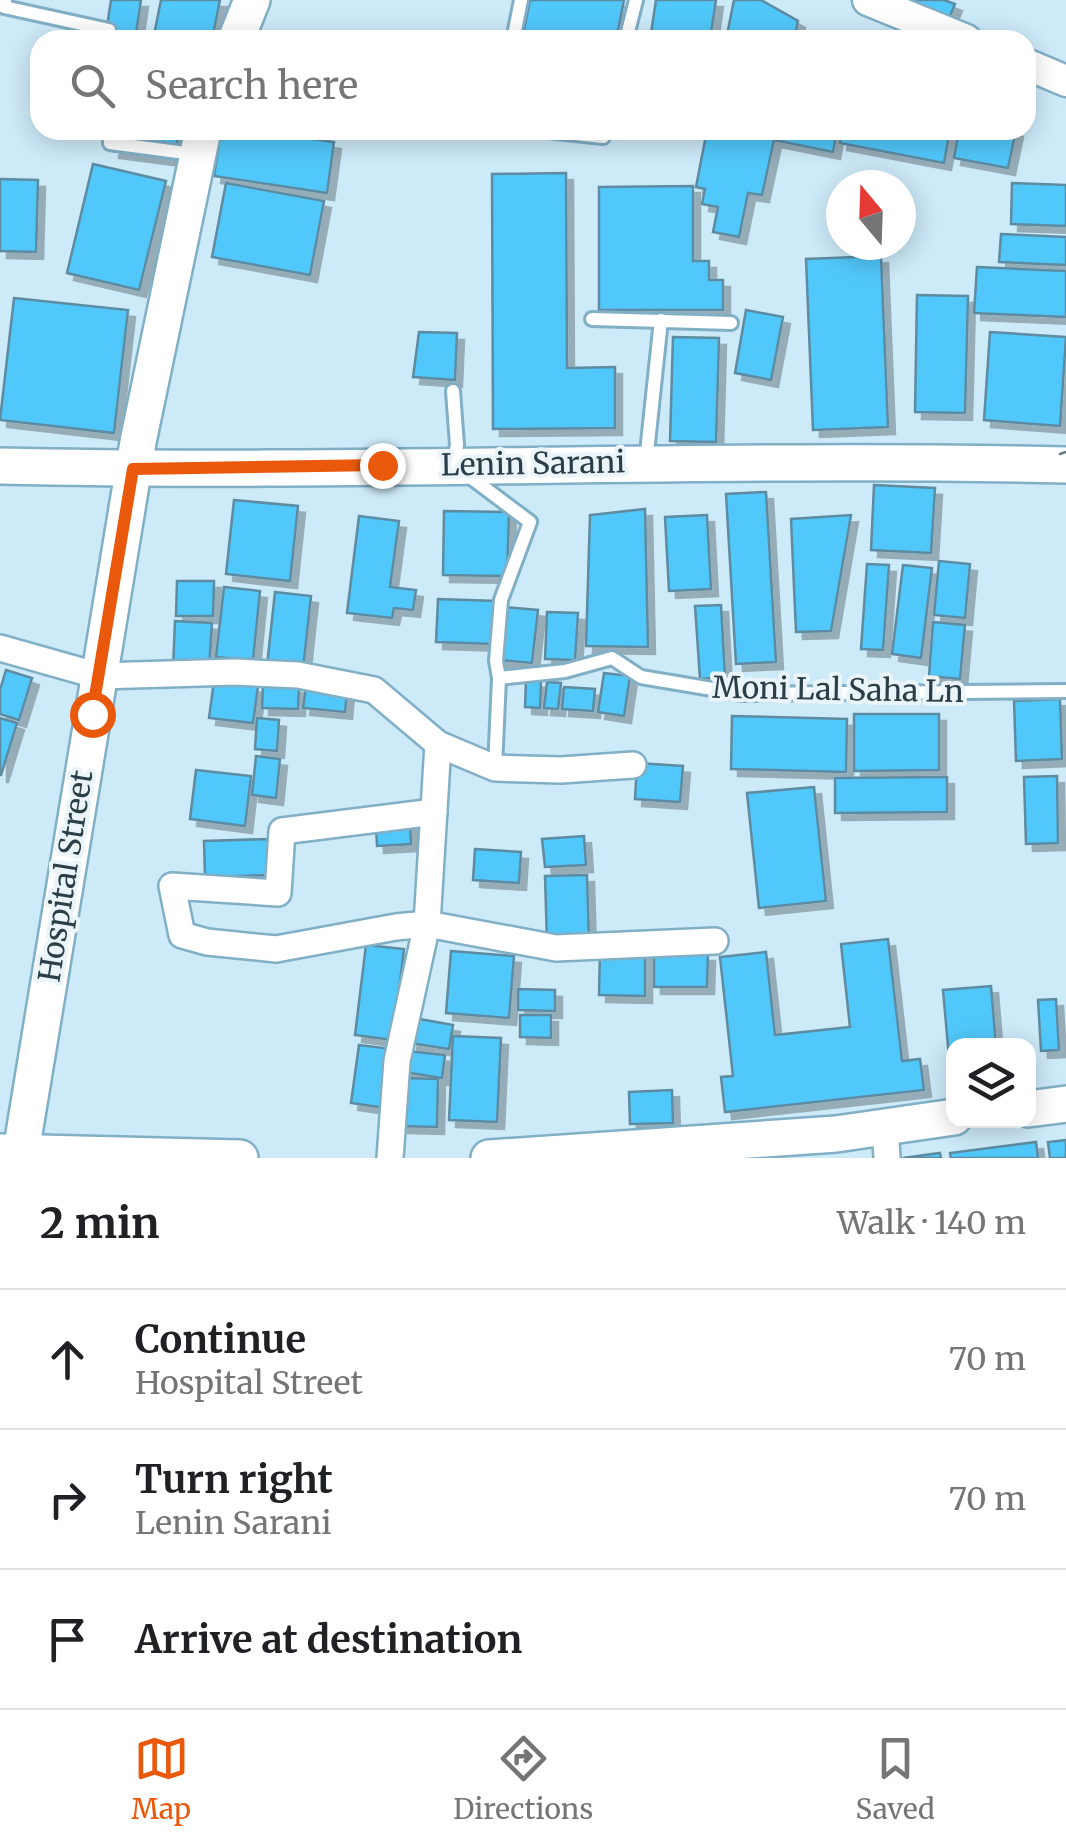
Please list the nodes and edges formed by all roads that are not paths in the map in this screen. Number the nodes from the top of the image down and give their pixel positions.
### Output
1 (5, 0) edge
2 (252, 0) edge
3 (521, 0) edge
4 (636, 0) edge
5 (868, 0) edge
6 (109, 30) edge
7 (240, 30) edge
8 (515, 30) edge
9 (628, 30) edge
10 (942, 30) edge
11 (1036, 68) edge
12 (1066, 81) edge
13 (110, 140) edge
14 (199, 142) edge
15 (592, 319) dead end
16 (661, 320) junction
17 (731, 323) dead end
18 (453, 391) dead end
19 (646, 462) junction
20 (454, 464) junction
21 (1066, 465) edge
22 (0, 466) edge
23 (133, 469) junction
24 (0, 648) edge
25 (99, 676) junction
26 (499, 678) junction
27 (1066, 691) edge
28 (438, 744) junction
29 (633, 765) dead end
30 (495, 768) junction
31 (434, 812) junction
32 (427, 924) junction
33 (716, 942) dead end
34 (1066, 1104) edge
35 (1036, 1108) edge
36 (946, 1121) edge
37 (886, 1142) edge
38 (13, 1154) edge
39 (511, 1157) edge
40 (240, 1158) edge
41 (390, 1158) edge

1 - 6 lane
2 - 7 main road
3 - 8 lane
4 - 9 lane
5 - 10 street
11 - 12 street
13 - 14 lane
14 - 23 main road, Hospital Street
15 - 16 lane
16 - 17 lane
16 - 19 lane
18 - 20 lane
19 - 20 main road, Lenin Sarani
19 - 21 main road, Lenin Sarani
20 - 23 main road, Lenin Sarani
20 - 26 lane
22 - 23 main road, Lenin Sarani
23 - 25 main road, Hospital Street
24 - 25 street
25 - 28 street
25 - 38 main road, Hospital Street
26 - 27 lane, Moni Lal Saha Ln
26 - 30 lane
28 - 30 street
28 - 31 street
29 - 30 street
31 - 32 street
31 - 32 street
32 - 33 street
32 - 41 street
34 - 35 main road
36 - 37 main road
37 - 39 main road
38 - 40 main road

